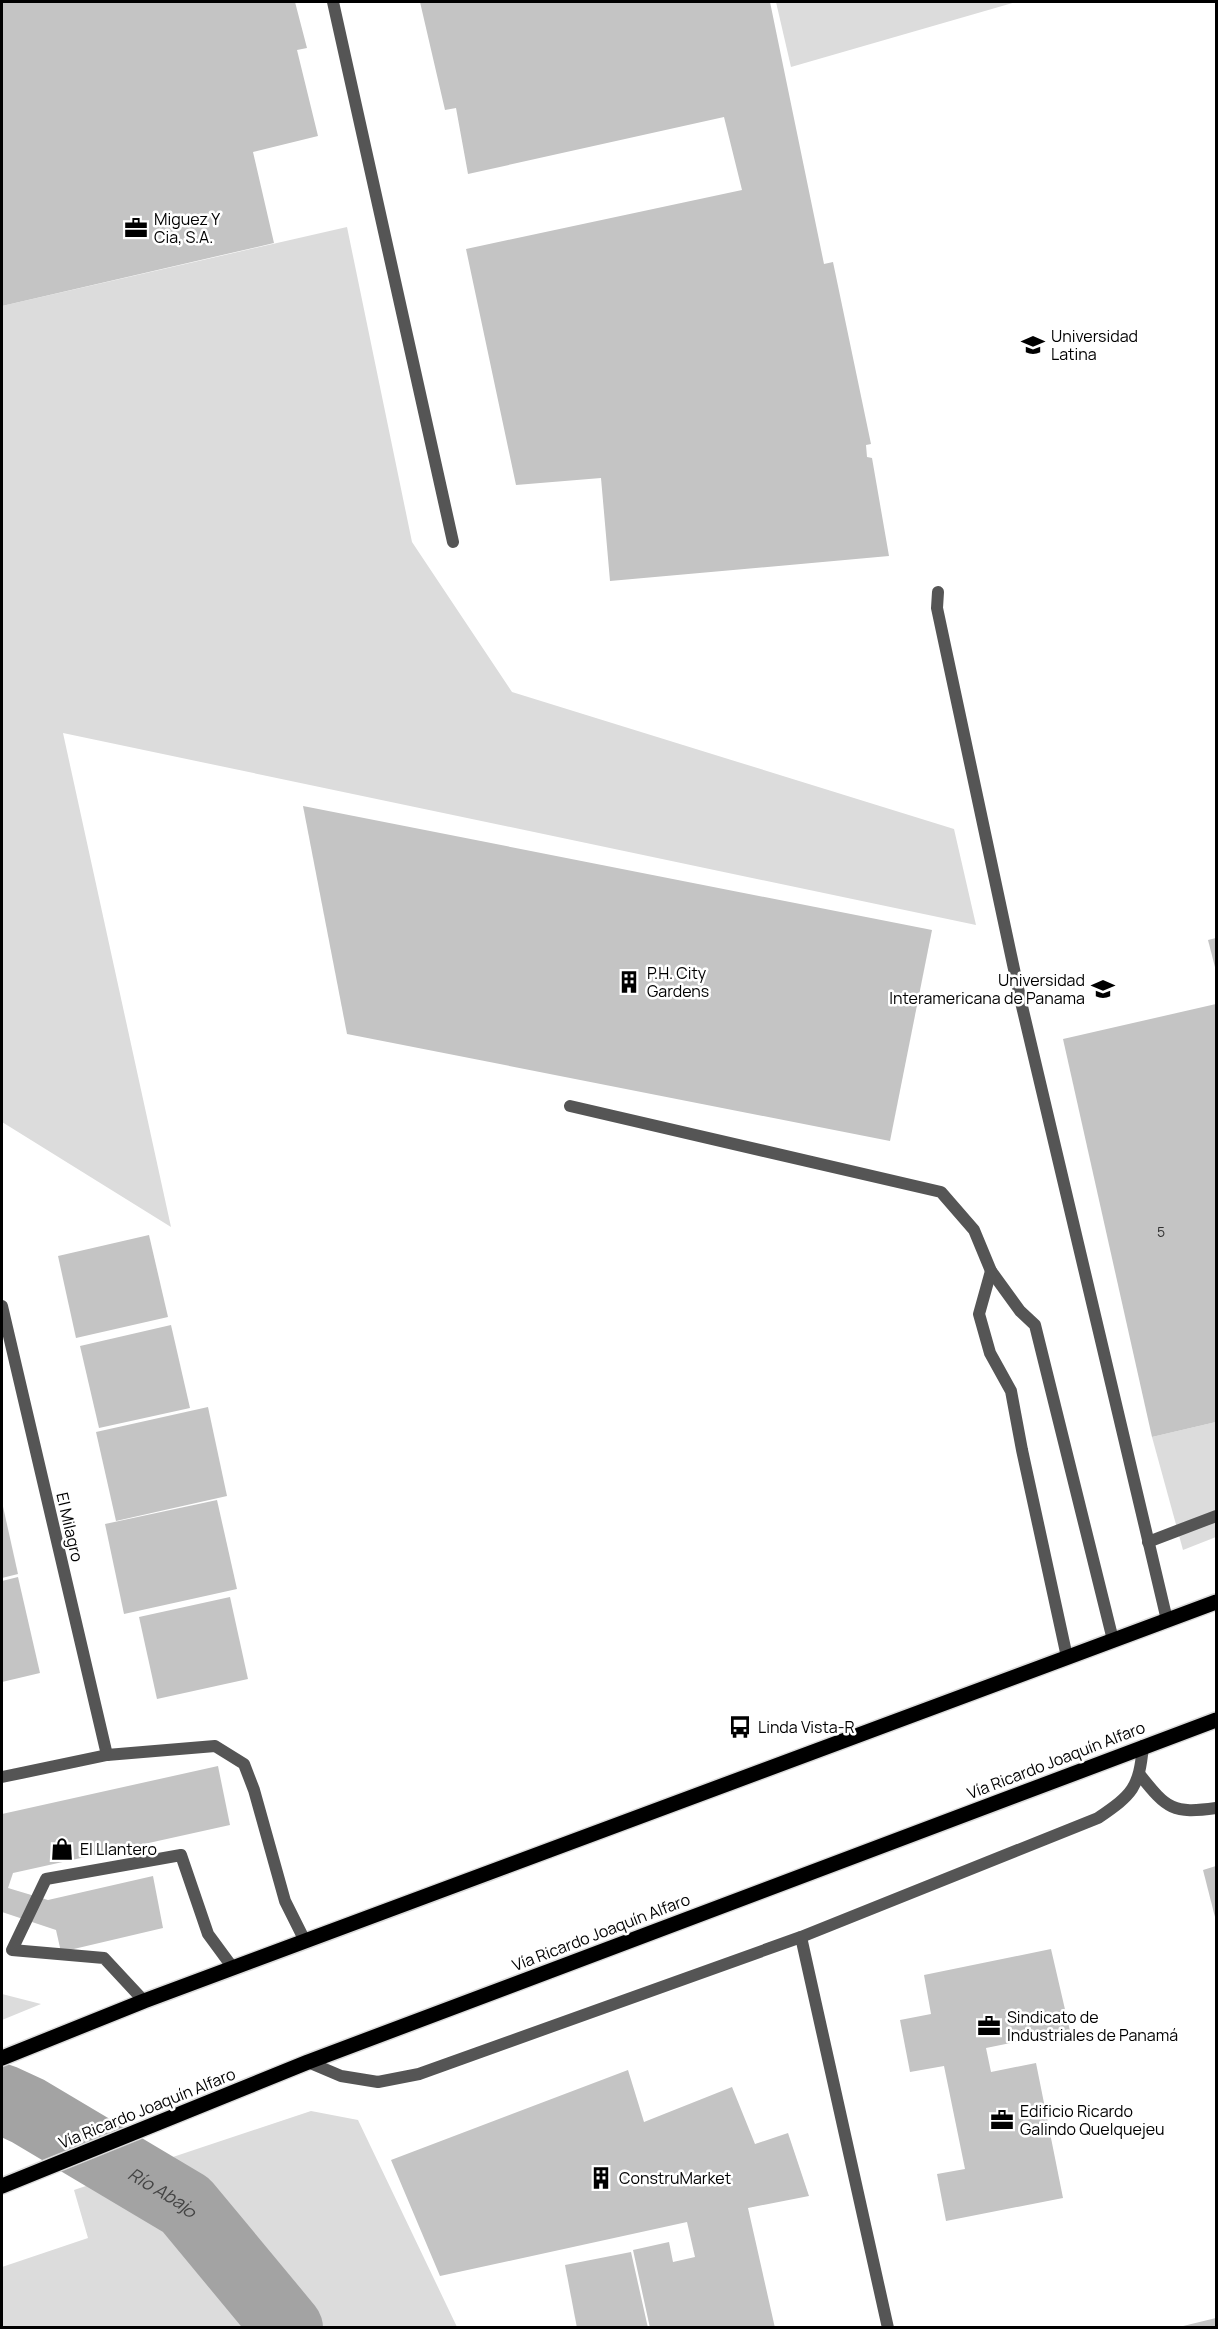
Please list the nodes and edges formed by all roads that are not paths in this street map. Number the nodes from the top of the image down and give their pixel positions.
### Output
1 (333, 2) edge
2 (453, 542) dead end
3 (938, 592) dead end
4 (570, 1106) dead end
5 (991, 1271) junction
6 (2, 1306) edge
7 (1216, 1516) edge
8 (1148, 1542) junction
9 (1216, 1602) edge
10 (1167, 1620) junction
11 (1113, 1640) junction
12 (1067, 1657) junction
13 (1216, 1720) edge
14 (1143, 1746) junction
15 (107, 1755) junction
16 (1140, 1775) junction
17 (2, 1777) edge
18 (1216, 1808) edge
19 (801, 1936) junction
20 (305, 1941) junction
21 (233, 1968) junction
22 (144, 2001) junction
23 (2, 2058) edge
24 (308, 2062) junction
25 (2, 2186) edge
26 (888, 2328) edge

1 - 2 street
3 - 8 street
4 - 5 street
5 - 11 street
5 - 12 street
6 - 15 street, El Milagro
7 - 8 street
8 - 10 street
9 - 10 main road
10 - 11 main road
11 - 12 main road
12 - 20 main road
13 - 14 main road, Vía Ricardo Joaquín Alfaro
14 - 16 street
14 - 24 main road, Vía Ricardo Joaquín Alfaro
15 - 17 street
15 - 20 street
16 - 18 street
16 - 19 street
19 - 24 street
19 - 26 street
20 - 21 main road
21 - 22 main road
21 - 22 street
22 - 23 main road
24 - 25 main road, Vía Ricardo Joaquín Alfaro

